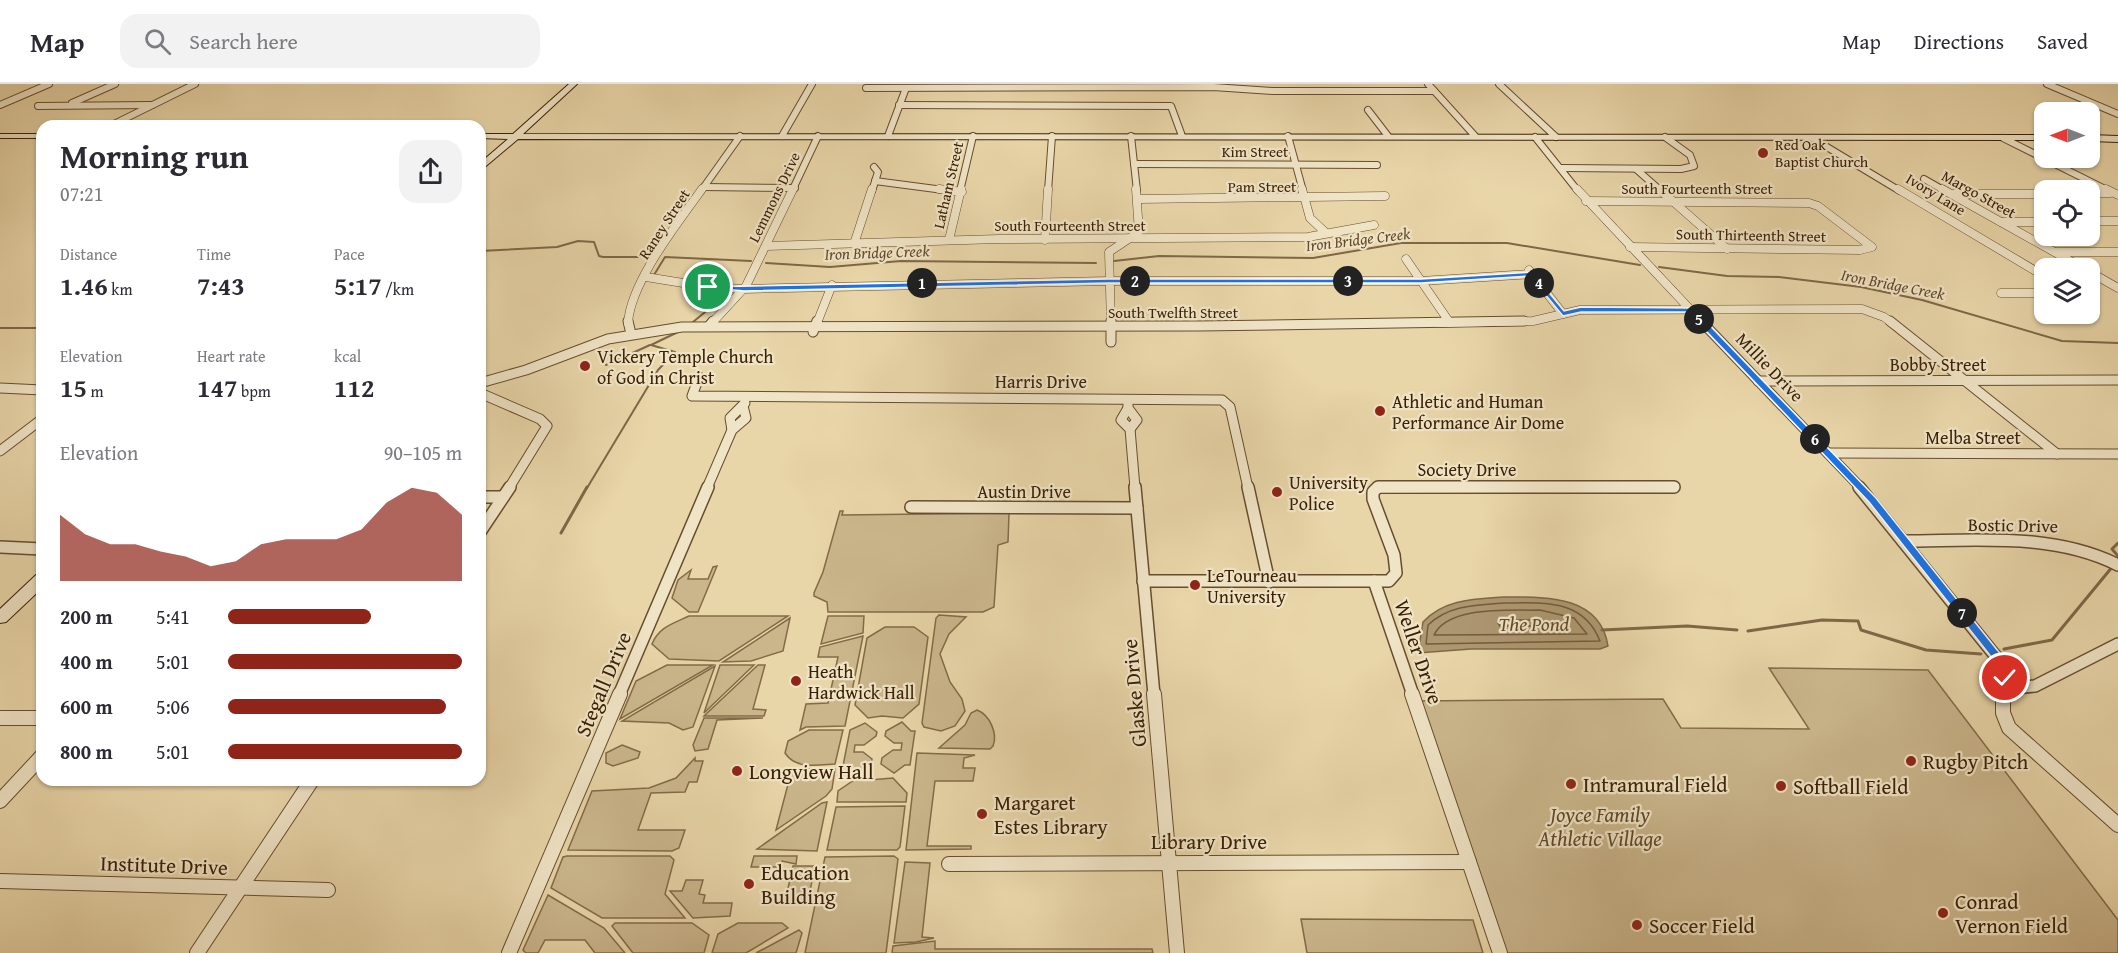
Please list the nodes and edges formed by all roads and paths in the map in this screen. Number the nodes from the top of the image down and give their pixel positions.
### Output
1 (49, 84) edge
2 (115, 84) edge
3 (195, 84) edge
4 (573, 84) edge
5 (812, 84) edge
6 (1428, 84) edge
7 (1499, 84) edge
8 (2047, 84) edge
9 (1040, 86) edge
10 (968, 87) junction
11 (866, 88) dead end
12 (906, 88) junction
13 (1434, 91) junction
14 (0, 105) edge
15 (152, 105) junction
16 (900, 105) junction
17 (960, 105) junction
18 (1040, 105) junction
19 (38, 106) dead end
20 (66, 106) junction
21 (1368, 110) dead end
22 (2118, 114) edge
23 (122, 120) edge
24 (0, 136) edge
25 (36, 136) edge
26 (486, 136) edge
27 (514, 136) junction
28 (740, 136) junction
29 (782, 136) junction
30 (818, 136) junction
31 (888, 136) junction
32 (973, 136) junction
33 (1052, 136) junction
34 (1131, 136) junction
35 (1182, 136) junction
36 (1288, 136) junction
37 (1388, 136) junction
38 (1475, 136) junction
39 (1535, 137) junction
40 (1556, 137) junction
41 (1665, 137) junction
42 (1812, 138) junction
43 (2002, 138) junction
44 (2034, 138) edge
45 (2100, 138) edge
46 (2118, 139) edge
47 (486, 162) edge
48 (1134, 164) junction
49 (1296, 165) junction
50 (1377, 165) dead end
51 (874, 167) dead end
52 (1562, 168) junction
53 (1636, 169) junction
54 (1924, 179) dead end
55 (875, 181) junction
56 (704, 187) junction
57 (795, 188) junction
58 (962, 192) junction
59 (2100, 193) edge
60 (1951, 194) junction
61 (2034, 194) edge
62 (2116, 194) edge
63 (1385, 196) dead end
64 (1138, 199) junction
65 (1305, 199) junction
66 (1586, 201) junction
67 (1673, 202) junction
68 (2100, 221) edge
69 (2118, 221) edge
70 (2001, 222) junction
71 (2034, 222) edge
72 (1374, 225) dead end
73 (1326, 233) junction
74 (1130, 239) junction
75 (949, 240) junction
76 (1045, 240) junction
77 (854, 244) junction
78 (766, 246) junction
79 (1630, 247) junction
80 (1726, 249) junction
81 (1871, 249) joint
82 (2055, 252) junction
83 (2118, 252) edge
84 (2066, 258) edge
85 (1406, 259) dead end
86 (2034, 270) edge
87 (646, 277) junction
88 (2100, 277) edge
89 (1108, 281) junction
90 (1421, 281) junction
91 (832, 285) junction
92 (2116, 286) edge
93 (744, 289) junction
94 (2001, 293) dead end
95 (2034, 293) edge
96 (1690, 310) junction
97 (1563, 314) junction
98 (1450, 322) junction
99 (709, 326) junction
100 (1110, 326) junction
101 (814, 329) junction
102 (631, 334) junction
103 (1111, 342) dead end
104 (699, 376) dead end
105 (2118, 380) edge
106 (486, 381) edge
107 (1758, 381) junction
108 (1966, 381) junction
109 (0, 388) edge
110 (36, 390) edge
111 (486, 396) edge
112 (745, 402) junction
113 (1128, 403) junction
114 (36, 424) edge
115 (0, 451) edge
116 (1828, 453) junction
117 (2057, 454) junction
118 (2118, 454) edge
119 (1674, 487) dead end
120 (486, 497) edge
121 (503, 497) junction
122 (911, 507) dead end
123 (1137, 508) junction
124 (486, 523) edge
125 (1903, 541) junction
126 (0, 547) edge
127 (36, 549) edge
128 (2118, 565) edge
129 (1143, 581) junction
130 (1374, 581) junction
131 (1269, 582) junction
132 (36, 588) edge
133 (0, 618) edge
134 (2118, 644) edge
135 (2004, 689) junction
136 (0, 718) edge
137 (36, 718) edge
138 (36, 762) edge
139 (308, 786) edge
140 (0, 801) edge
141 (2118, 825) edge
142 (1469, 861) junction
143 (1169, 862) junction
144 (949, 864) dead end
145 (0, 881) edge
146 (240, 889) junction
147 (328, 890) dead end
148 (197, 953) edge
149 (509, 953) edge
150 (1177, 953) edge
151 (1500, 953) edge

1 - 14 street
2 - 20 street
3 - 15 street
4 - 27 street
5 - 29 street
6 - 13 street
7 - 40 street
8 - 22 street
9 - 10 street
9 - 13 street
9 - 18 street
10 - 12 street
10 - 17 street
11 - 12 street
12 - 16 street
13 - 38 street
15 - 20 street
15 - 23 street
16 - 17 street
16 - 31 street
17 - 18 street
18 - 35 street
19 - 20 street
21 - 37 street
24 - 25 street
26 - 27 street
27 - 28 street
27 - 47 street
28 - 29 street
28 - 56 street, Raney Street
29 - 30 street
30 - 31 street
30 - 57 street, Lemmons Drive
31 - 32 street
32 - 33 street
32 - 58 street, Latham Street
33 - 34 street
33 - 76 street
34 - 35 street
34 - 48 street
35 - 36 street
36 - 37 street
36 - 49 street
37 - 38 street
38 - 39 street
39 - 40 street
39 - 52 street, Millie Drive
40 - 41 street
41 - 42 street
41 - 53 street
42 - 43 street
42 - 86 street, Ivory Lane
43 - 44 street
43 - 62 street
45 - 46 street
48 - 49 street, Kim Street
48 - 64 street
49 - 50 street, Kim Street
49 - 65 street
51 - 55 street
52 - 53 street
52 - 66 street, Millie Drive
53 - 67 street
54 - 60 street, Margo Street
55 - 58 street
55 - 77 street
56 - 57 street
56 - 87 street, Raney Street
57 - 78 street, Lemmons Drive
58 - 75 street, Latham Street
59 - 62 street
60 - 61 street
60 - 70 street, Margo Street
63 - 65 street, Pam Street
64 - 65 street, Pam Street
64 - 74 street
65 - 73 street
66 - 67 street, South Fourteenth Street
66 - 79 street, Millie Drive
67 - 80 street
67 - 81 street, South Fourteenth Street
68 - 69 street
70 - 71 street
70 - 82 street, Margo Street
72 - 73 street, South Fourteenth Street
73 - 74 street, South Fourteenth Street
74 - 76 street, South Fourteenth Street
74 - 89 street
75 - 76 street, South Fourteenth Street
75 - 77 street, South Fourteenth Street
77 - 78 street, South Fourteenth Street
78 - 93 street, Lemmons Drive
79 - 80 street, South Thirteenth Street
79 - 96 street, Millie Drive
80 - 81 street, South Thirteenth Street
82 - 83 street
82 - 84 street, Margo Street
85 - 90 street
87 - 93 street
87 - 102 street, Raney Street
88 - 92 street
89 - 90 street
89 - 91 street
89 - 100 street
90 - 97 street
90 - 98 street
91 - 93 street
91 - 101 street
93 - 99 street, Lemmons Drive
94 - 95 street
96 - 97 street, South Twelfth Street
96 - 107 street, Millie Drive
96 - 108 street, South Twelfth Street
97 - 98 street, South Twelfth Street
98 - 100 street, South Twelfth Street
99 - 101 street, South Twelfth Street
99 - 102 street, South Twelfth Street
100 - 101 street, South Twelfth Street
100 - 103 street
102 - 106 street, South Twelfth Street
104 - 112 street, Harris Drive
105 - 108 street, Bobby Street
107 - 108 street, Bobby Street
107 - 116 street, Millie Drive
108 - 117 street
109 - 110 street
111 - 121 street
112 - 113 street, Harris Drive
112 - 149 street, Stegall Drive
113 - 123 street, Glaske Drive
113 - 131 street, Harris Drive
114 - 115 street
116 - 117 street, Melba Street
116 - 125 street, Millie Drive
117 - 118 street, Melba Street
119 - 130 street, Society Drive
120 - 121 street
121 - 124 street
122 - 123 street, Austin Drive
123 - 129 street, Glaske Drive
125 - 128 street, Bostic Drive
125 - 135 street, Millie Drive
126 - 127 street
129 - 131 street
129 - 143 street, Glaske Drive
130 - 131 street
130 - 142 street, Weller Drive
132 - 133 street
134 - 135 street
135 - 141 street
136 - 137 street
138 - 140 street
139 - 146 street
142 - 143 street, Library Drive
142 - 151 street, Weller Drive
143 - 144 street, Library Drive
143 - 150 street, Glaske Drive
145 - 146 street, Institute Drive
146 - 147 street, Institute Drive
146 - 148 street

